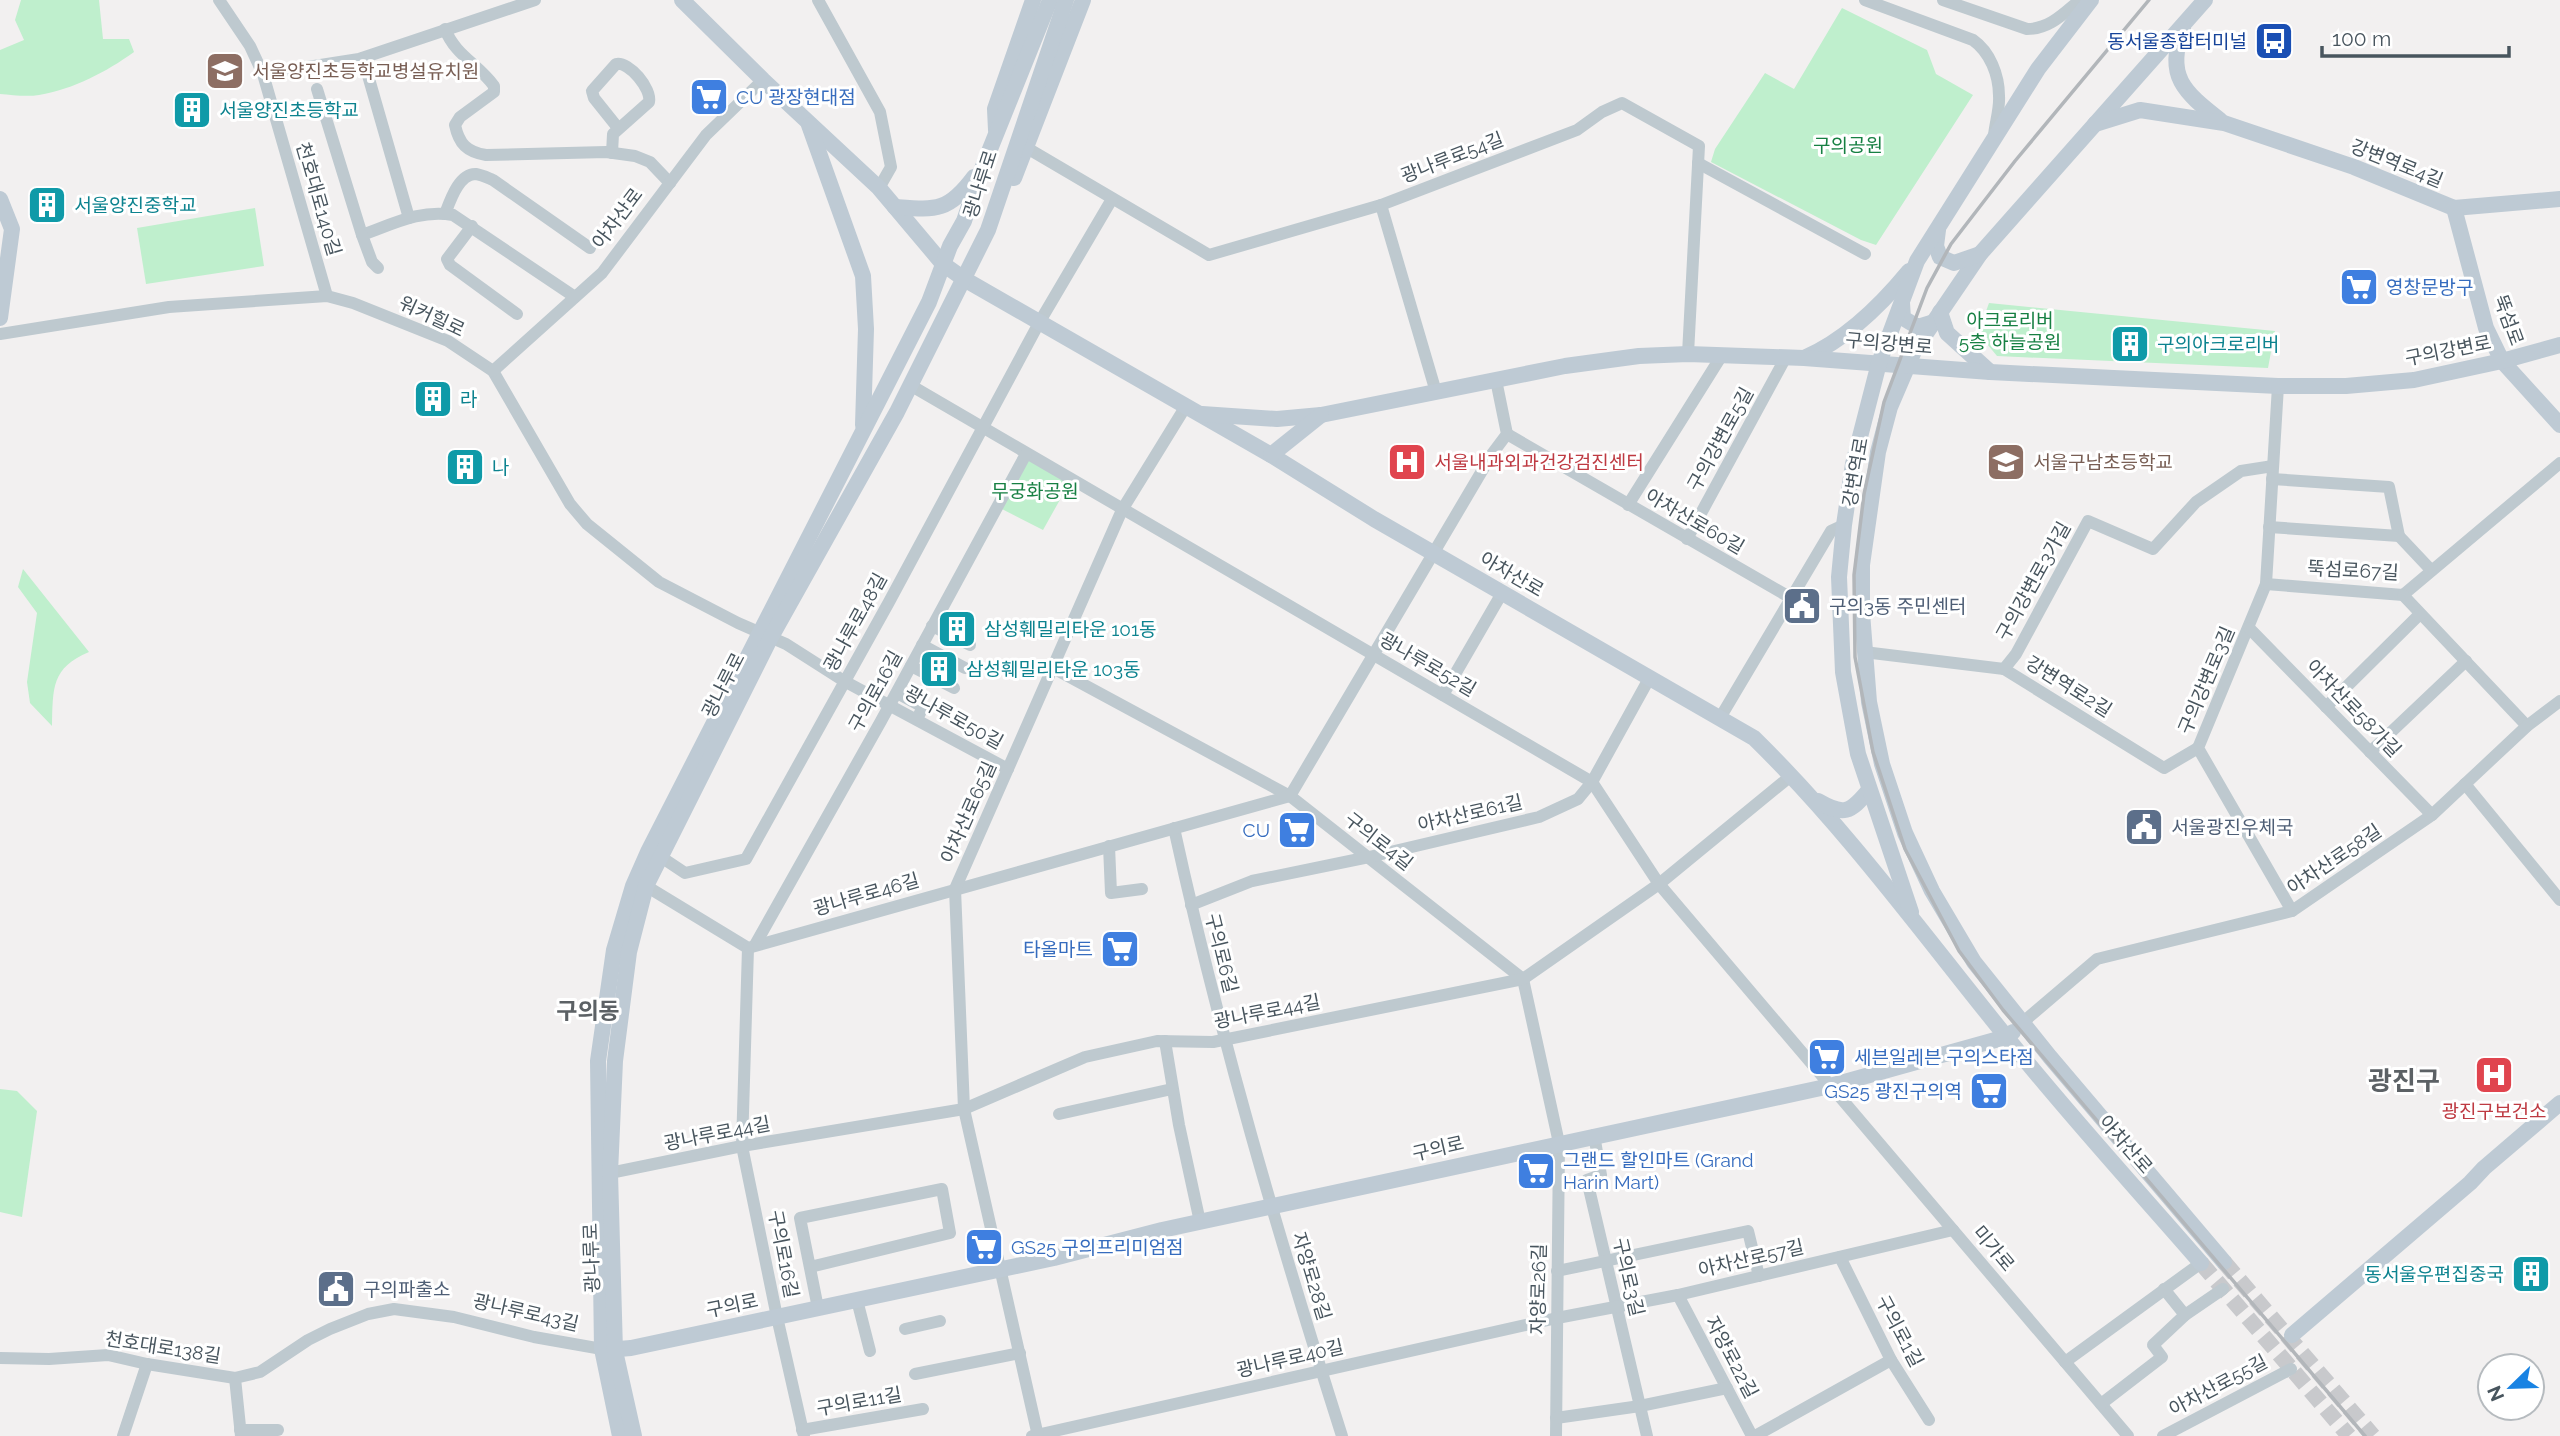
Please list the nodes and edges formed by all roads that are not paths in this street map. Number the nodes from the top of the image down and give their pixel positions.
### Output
1 (219, 0) edge
2 (535, 0) edge
3 (682, 0) edge
4 (818, 0) edge
5 (1033, 0) edge
6 (1050, 0) edge
7 (1066, 0) edge
8 (1083, 0) edge
9 (1865, 0) edge
10 (1943, 0) edge
11 (2081, 0) edge
12 (2091, 0) edge
13 (2205, 0) edge
14 (2186, 20) junction
15 (445, 29) junction
16 (363, 58) junction
17 (263, 74) junction
18 (762, 80) junction
19 (317, 89) dead end
20 (807, 119) junction
21 (2224, 122) junction
22 (2095, 124) junction
23 (618, 128) junction
24 (996, 140) junction
25 (1993, 142) junction
26 (1027, 148) junction
27 (612, 153) junction
28 (986, 162) junction
29 (1698, 163) junction
30 (670, 183) junction
31 (879, 188) junction
32 (0, 199) edge
33 (2560, 199) edge
34 (1112, 200) junction
35 (1381, 205) junction
36 (895, 207) junction
37 (996, 207) junction
38 (2454, 208) junction
39 (445, 214) junction
40 (409, 218) junction
41 (471, 226) junction
42 (1938, 230) junction
43 (362, 235) junction
44 (590, 248) dead end
45 (1865, 254) dead end
46 (1980, 254) junction
47 (1917, 261) junction
48 (943, 264) junction
49 (378, 268) dead end
50 (964, 279) junction
51 (327, 296) junction
52 (575, 297) junction
53 (1902, 303) junction
54 (517, 314) dead end
55 (0, 318) edge
56 (1936, 318) junction
57 (1039, 323) junction
58 (0, 334) edge
59 (2560, 345) edge
60 (1688, 354) junction
61 (1722, 355) junction
62 (1786, 357) junction
63 (1804, 358) junction
64 (2502, 361) junction
65 (1879, 363) junction
66 (1907, 367) junction
67 (493, 371) junction
68 (1990, 372) junction
69 (1496, 380) junction
70 (909, 386) junction
71 (2278, 386) junction
72 (1436, 392) junction
73 (1192, 410) junction
74 (1321, 415) junction
75 (2560, 425) edge
76 (981, 428) junction
77 (862, 432) junction
78 (1507, 434) junction
79 (1026, 454) junction
80 (1271, 455) junction
81 (2560, 463) edge
82 (2273, 472) junction
83 (1628, 505) junction
84 (1122, 510) junction
85 (1844, 525) junction
86 (2269, 527) junction
87 (2399, 536) junction
88 (1687, 539) junction
89 (1433, 553) junction
90 (2431, 570) junction
91 (2266, 584) junction
92 (1502, 593) junction
93 (2403, 595) junction
94 (1791, 598) junction
95 (2420, 614) junction
96 (932, 626) junction
97 (2249, 628) junction
98 (766, 635) junction
99 (922, 645) junction
100 (970, 645) dead end
101 (1864, 652) junction
102 (1373, 654) junction
103 (2466, 661) junction
104 (911, 666) junction
105 (965, 668) dead end
106 (1053, 668) junction
107 (2004, 669) junction
108 (1650, 677) junction
109 (844, 681) junction
110 (954, 688) dead end
111 (1443, 695) junction
112 (894, 699) junction
113 (2560, 701) edge
114 (2326, 707) junction
115 (1720, 718) junction
116 (2527, 726) junction
117 (2198, 748) junction
118 (2370, 751) junction
119 (1009, 769) junction
120 (1793, 775) junction
121 (1592, 782) junction
122 (2465, 784) junction
123 (1869, 790) junction
124 (1290, 796) junction
125 (1810, 797) junction
126 (2432, 815) junction
127 (1174, 828) junction
128 (1109, 846) junction
129 (661, 857) junction
130 (1369, 857) junction
131 (1659, 884) junction
132 (646, 886) junction
133 (956, 889) junction
134 (1142, 889) dead end
135 (2560, 900) edge
136 (1191, 905) junction
137 (2292, 911) junction
138 (1914, 921) junction
139 (752, 946) junction
140 (1975, 962) junction
141 (1523, 979) junction
142 (2022, 1023) junction
143 (2006, 1037) junction
144 (1223, 1040) junction
145 (1165, 1041) junction
146 (1830, 1086) junction
147 (1172, 1089) junction
148 (2560, 1102) edge
149 (964, 1109) junction
150 (1059, 1114) dead end
151 (1594, 1135) junction
152 (1559, 1143) junction
153 (743, 1146) junction
154 (610, 1173) junction
155 (1270, 1208) junction
156 (1200, 1222) junction
157 (1953, 1230) junction
158 (2201, 1235) junction
159 (2188, 1248) junction
160 (1840, 1256) junction
161 (1606, 1262) junction
162 (2224, 1262) tunnel mouth
163 (2201, 1263) joint
164 (810, 1266) junction
165 (1001, 1269) junction
166 (1557, 1271) junction
167 (1759, 1276) junction
168 (2164, 1289) junction
169 (2223, 1289) dead end
170 (1678, 1295) junction
171 (857, 1300) junction
172 (1616, 1306) junction
173 (818, 1308) junction
174 (2185, 1315) junction
175 (777, 1317) junction
176 (1557, 1318) junction
177 (940, 1321) dead end
178 (905, 1329) dead end
179 (2292, 1335) dead end
180 (608, 1350) junction
181 (870, 1351) dead end
182 (1020, 1353) junction
183 (0, 1358) edge
184 (1891, 1360) junction
185 (2064, 1362) junction
186 (147, 1364) junction
187 (2291, 1369) dead end
188 (1321, 1371) junction
189 (915, 1374) dead end
190 (235, 1378) junction
191 (1727, 1388) junction
192 (2101, 1404) junction
193 (1640, 1406) junction
194 (923, 1409) dead end
195 (1556, 1418) junction
196 (1929, 1420) dead end
197 (278, 1430) dead end
198 (240, 1433) edge
199 (803, 1433) edge
200 (123, 1436) edge
201 (620, 1436) edge
202 (634, 1436) edge
203 (1036, 1436) edge
204 (1342, 1436) edge
205 (1556, 1436) edge
206 (1647, 1436) edge
207 (1754, 1436) edge
208 (2128, 1436) edge
209 (2163, 1436) edge

1 - 17 street, 천호대로140길
2 - 15 street
3 - 18 main road
4 - 31 street
5 - 24 main road
6 - 24 main road, 광나루로
7 - 37 main road, 광나루로
8 - 26 main road
9 - 25 street
10 - 11 street
12 - 25 main road, 강변역로
13 - 14 main road, 강변역로
14 - 21 main road, 강변역로4길
14 - 22 main road, 강변역로
15 - 16 street
15 - 27 street
16 - 17 street
16 - 40 street
17 - 51 street, 천호대로140길
18 - 20 main road
18 - 30 street, 아차산로
19 - 43 street
20 - 31 main road
20 - 77 main road
21 - 22 main road, 강변역로4길
21 - 38 main road, 강변역로4길
22 - 46 main road, 강변역로
23 - 23 street
23 - 27 street
24 - 28 main road, 광나루로
25 - 42 main road, 강변역로
26 - 34 street, 광나루로54길
26 - 37 main road
27 - 30 street
28 - 36 main road
28 - 48 main road, 광나루로
29 - 35 street, 광나루로54길
29 - 45 street
29 - 60 street
30 - 52 street, 아차산로
31 - 36 main road
32 - 55 main road
33 - 38 main road, 강변역로4길
34 - 35 street, 광나루로54길
34 - 57 street
35 - 72 street
36 - 48 main road, 아차산로
37 - 50 main road, 광나루로
38 - 64 main road, 뚝섬로
39 - 40 street
39 - 41 street
39 - 44 street
40 - 43 street
41 - 52 street
41 - 54 street
42 - 46 main road
42 - 47 main road, 강변역로
43 - 49 street
46 - 56 main road, 강변역로
47 - 53 main road, 강변역로
47 - 63 main road
48 - 50 main road, 아차산로
48 - 77 main road, 광나루로
50 - 57 main road, 아차산로
50 - 70 main road, 광나루로
51 - 58 street, 워커힐로
51 - 67 street, 워커힐로
52 - 67 street, 아차산로
53 - 56 main road
53 - 65 main road, 강변역로
56 - 66 main road, 강변역로
56 - 68 main road
57 - 73 main road, 아차산로
57 - 76 street, 광나루로48길
59 - 64 main road, 구의강변로
60 - 61 main road, 구의강변로
60 - 69 main road, 구의강변로
61 - 62 main road, 구의강변로
61 - 83 street
62 - 63 main road, 구의강변로
62 - 88 street, 구의강변로5길
63 - 65 main road, 구의강변로
64 - 71 main road, 구의강변로
64 - 75 main road, 뚝섬로
65 - 66 main road, 구의강변로
65 - 85 main road, 강변역로
66 - 68 main road, 구의강변로
66 - 101 main road, 강변역로
67 - 98 street, 워커힐로
68 - 71 main road, 구의강변로
69 - 72 main road, 구의강변로
69 - 78 street
70 - 76 street, 광나루로52길
70 - 98 main road, 광나루로
71 - 82 street, 구의강변로3길
72 - 74 main road, 구의강변로
73 - 74 main road
73 - 80 main road, 아차산로
73 - 84 street, 아차산로65길
74 - 80 main road, 구의강변로
76 - 79 street, 광나루로52길
76 - 109 street, 광나루로48길
77 - 98 main road, 광나루로
78 - 83 street, 아차산로60길
78 - 89 street
79 - 84 street, 광나루로52길
79 - 96 street, 구의로16길
80 - 89 main road, 아차산로
81 - 90 street, 뚝섬로67길
82 - 86 street, 구의강변로3길
82 - 87 street, 뚝섬로67길
82 - 107 street, 구의강변로3가길
83 - 88 street, 아차산로60길
84 - 102 street, 광나루로52길
84 - 106 street, 아차산로65길
85 - 94 street
85 - 123 main road, 강변역로
86 - 87 street
86 - 91 street, 구의강변로3길
87 - 90 street, 뚝섬로67길
88 - 94 street, 아차산로60길
89 - 92 main road, 아차산로
89 - 102 street
90 - 93 street, 뚝섬로67길
91 - 93 street, 뚝섬로67길
91 - 97 street, 구의강변로3길
92 - 108 main road, 아차산로
92 - 111 street
93 - 95 street
94 - 115 street
95 - 103 street
95 - 114 street
96 - 99 street, 구의로16길
96 - 100 street
97 - 114 street, 아차산로58가길
97 - 117 street, 구의강변로3길
98 - 109 street, 광나루로50길
98 - 129 main road, 광나루로
98 - 180 main road, 광나루로
99 - 104 street, 구의로16길
99 - 105 street
101 - 107 street, 강변역로2길
101 - 140 main road, 강변역로
102 - 111 street, 광나루로52길
102 - 124 street
103 - 116 street
103 - 118 street
104 - 110 street
104 - 112 street, 구의로16길
106 - 119 street, 아차산로65길
106 - 124 street, 구의로4길
107 - 117 street, 강변역로2길
108 - 115 main road, 아차산로
108 - 121 street, 아차산로61길
109 - 112 street, 광나루로50길
109 - 129 street, 광나루로48길
111 - 121 street, 광나루로52길
112 - 119 street, 광나루로50길
112 - 139 street, 구의로16길
113 - 116 street, 아차산로58길
114 - 118 street, 아차산로58가길
115 - 120 main road, 아차산로
116 - 122 street, 아차산로58길
117 - 137 street, 구의강변로3길
118 - 126 street, 아차산로58가길
119 - 133 street, 아차산로65길
120 - 125 main road, 아차산로
120 - 131 street, 광나루로44길
121 - 130 street, 아차산로61길
121 - 131 street, 광나루로52길
122 - 126 street, 아차산로58길
122 - 135 street
123 - 125 main road
123 - 138 main road, 강변역로
124 - 127 street, 광나루로46길
124 - 130 street, 구의로4길
125 - 138 main road, 아차산로
126 - 137 street, 아차산로58길
127 - 128 street, 광나루로46길
127 - 136 street, 구의로6길
128 - 133 street, 광나루로46길
128 - 134 street
129 - 132 main road, 광나루로
130 - 136 street, 아차산로61길
130 - 141 street, 구의로4길
131 - 141 street, 광나루로44길
131 - 146 street, 광나루로52길
132 - 139 street
132 - 154 main road, 광나루로
133 - 139 street, 광나루로46길
133 - 149 street, 아차산로65길
136 - 144 street, 구의로6길
137 - 142 street, 아차산로58길
138 - 140 main road, 아차산로
138 - 143 main road, 아차산로
139 - 153 street, 구의로16길
140 - 142 main road, 강변역로
141 - 144 street, 광나루로44길
141 - 152 street
142 - 143 main road, 구의로
142 - 158 main road, 아차산로
143 - 146 main road, 구의로
143 - 159 main road, 아차산로
144 - 145 street, 광나루로44길
144 - 155 street, 구의로6길
145 - 147 street
145 - 149 street, 광나루로44길
146 - 151 main road, 구의로
146 - 157 street, 미가로
147 - 150 street
147 - 156 street
148 - 179 main road
149 - 153 street, 광나루로44길
149 - 165 street, 아차산로65길
151 - 152 main road, 구의로
151 - 161 street, 구의로3길
152 - 155 main road, 구의로
152 - 166 street, 자양로26길
153 - 154 street, 광나루로44길
153 - 175 street, 구의로16길
154 - 180 main road, 광나루로
155 - 156 main road, 구의로
155 - 188 street, 자양로28길
156 - 165 main road, 구의로
157 - 160 street, 아차산로57길
157 - 185 street, 미가로
158 - 159 main road
158 - 162 main road, 아차산로
159 - 163 main road, 아차산로
160 - 167 street, 아차산로57길
160 - 184 street, 구의로1길
161 - 166 street
161 - 167 street
161 - 172 street, 구의로3길
163 - 168 street, 아차산로
164 - 164 street
164 - 173 street
165 - 171 main road, 구의로
165 - 182 street, 아차산로65길
166 - 176 street, 자양로26길
167 - 170 street, 아차산로57길
168 - 174 street
168 - 185 street, 아차산로
169 - 174 street
170 - 172 street, 아차산로57길
170 - 191 street, 자양로22길
171 - 173 main road, 구의로
171 - 181 street
172 - 176 street, 아차산로57길
172 - 193 street, 구의로3길
173 - 175 main road, 구의로
174 - 192 street
175 - 180 main road, 구의로
175 - 199 street, 구의로16길
176 - 188 street, 광나루로40길
176 - 195 street, 자양로26길
177 - 178 street
180 - 190 street, 광나루로43길
180 - 201 main road, 광나루로
180 - 202 main road, 광나루로
182 - 189 street
182 - 203 street, 아차산로65길
183 - 186 street, 천호대로138길
184 - 196 street, 구의로1길
184 - 207 street
185 - 192 street, 미가로
186 - 190 street, 천호대로138길
186 - 200 street
187 - 209 street, 아차산로55길
188 - 203 street, 광나루로40길
188 - 204 street, 자양로28길
190 - 198 street
191 - 193 street
191 - 207 street, 자양로22길
192 - 208 street, 미가로
193 - 195 street
193 - 206 street, 구의로3길
194 - 199 street, 구의로11길
195 - 205 street, 자양로26길
197 - 198 street

